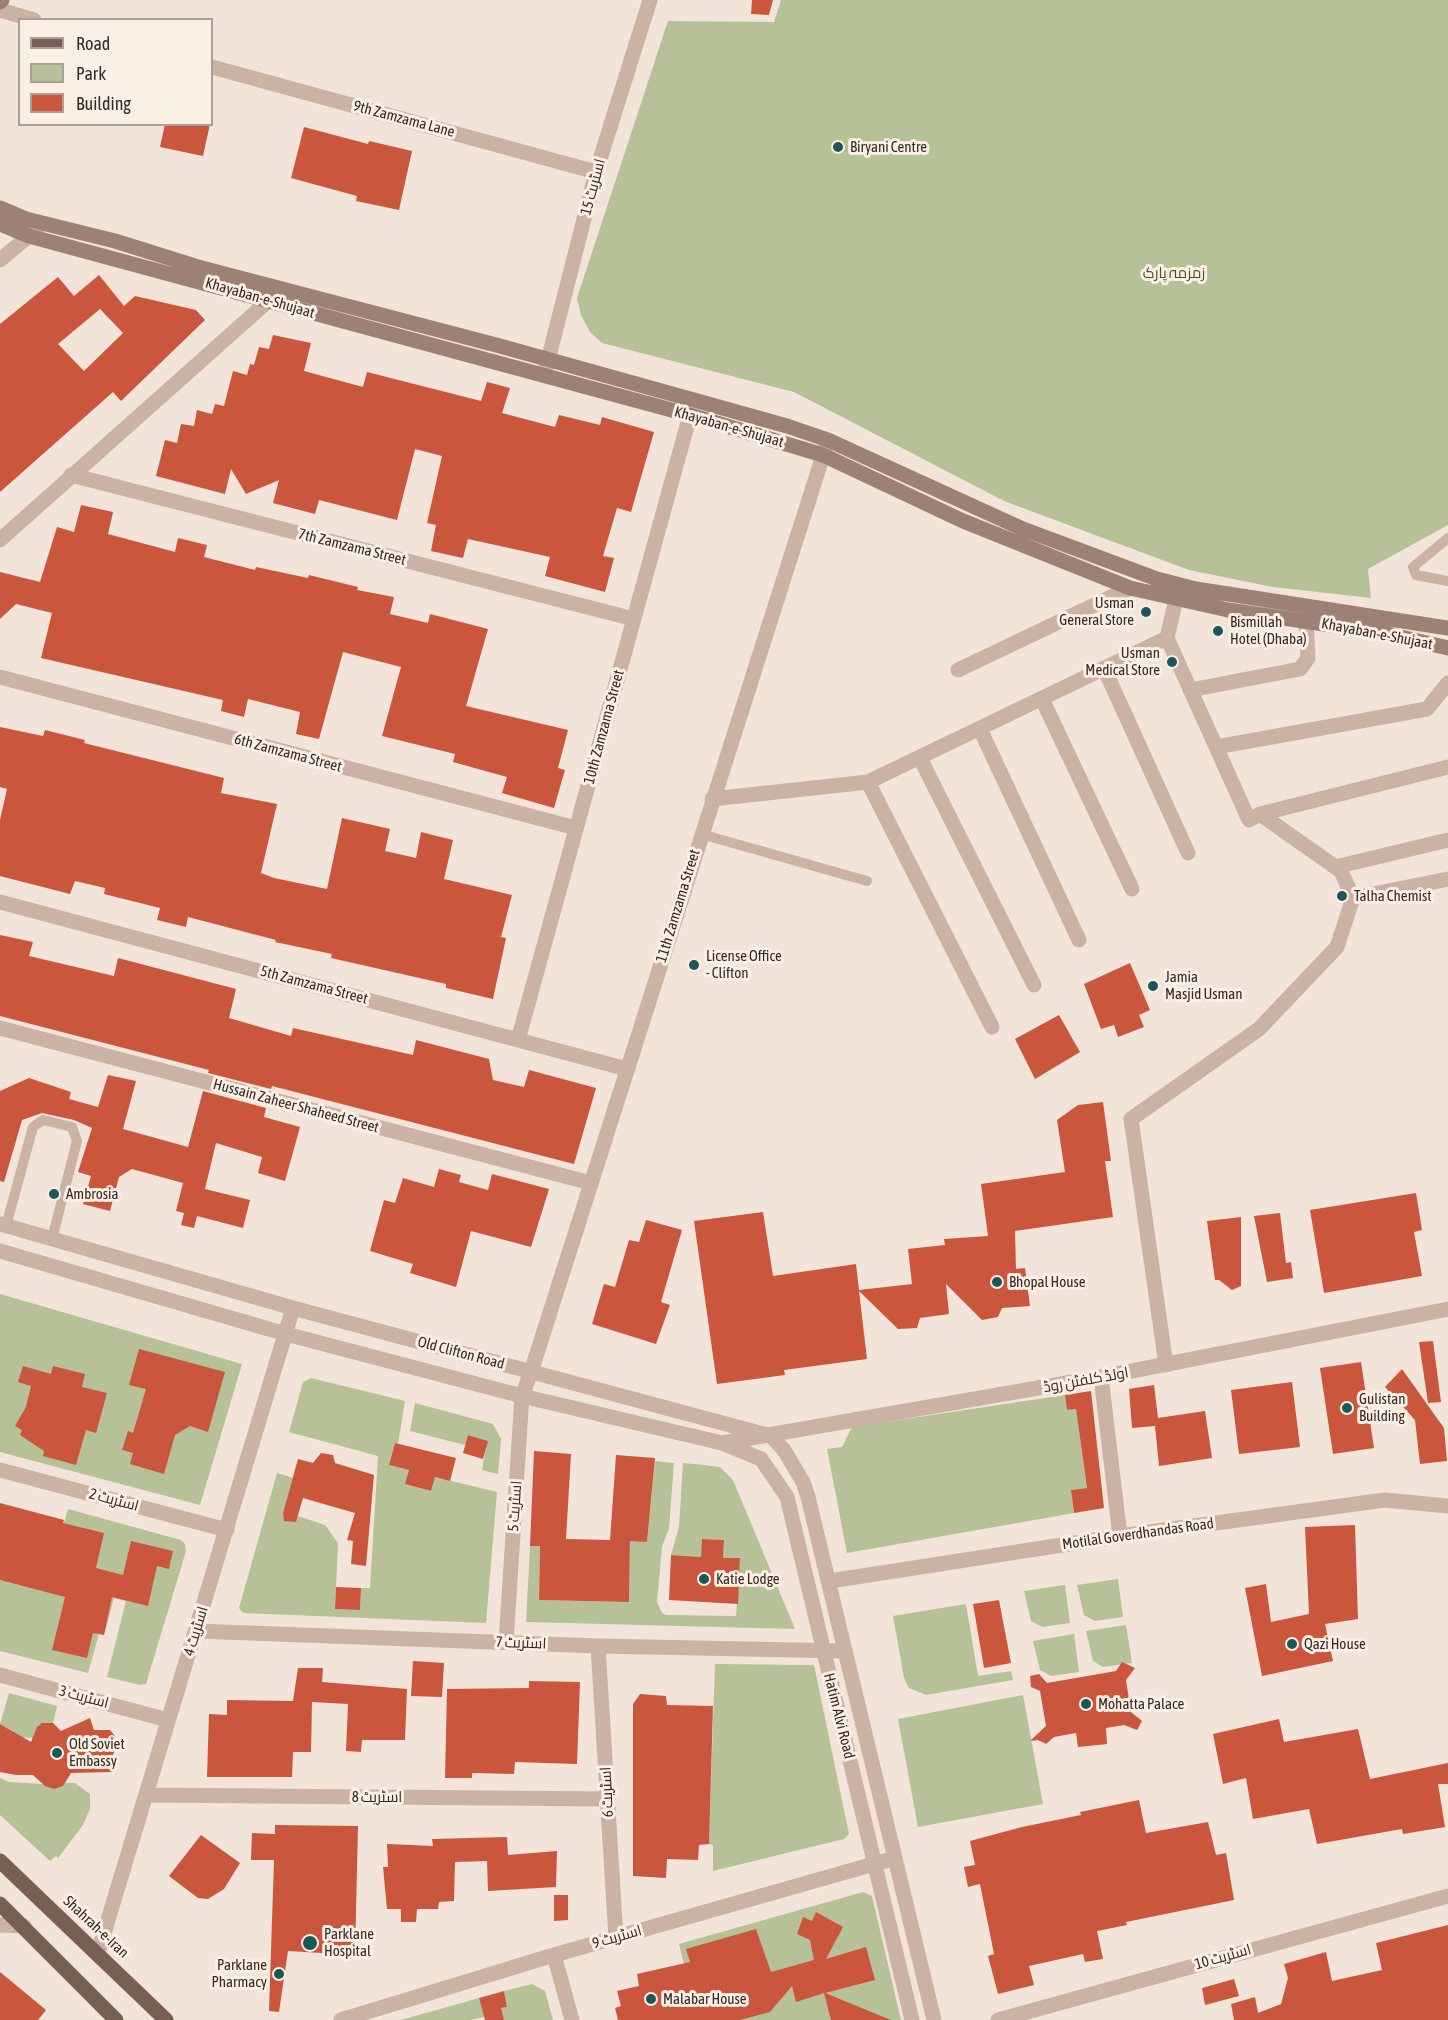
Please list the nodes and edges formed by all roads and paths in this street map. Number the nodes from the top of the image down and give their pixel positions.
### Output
1 (650, 0) edge
2 (0, 10) edge
3 (27, 18) edge
4 (213, 67) edge
5 (596, 172) junction
6 (0, 208) edge
7 (43, 223) junction
8 (0, 224) edge
9 (29, 236) junction
10 (0, 260) edge
11 (281, 290) junction
12 (268, 301) junction
13 (548, 361) junction
14 (544, 377) junction
15 (690, 415) junction
16 (828, 440) junction
17 (823, 455) junction
18 (71, 475) junction
19 (1448, 538) edge
20 (0, 540) edge
21 (1448, 581) edge
22 (1130, 588) junction
23 (1176, 599) junction
24 (634, 619) junction
25 (1306, 620) junction
26 (1448, 628) edge
27 (1167, 638) junction
28 (1448, 648) edge
29 (1104, 668) junction
30 (958, 670) dead end
31 (0, 676) edge
32 (1448, 683) edge
33 (1190, 690) junction
34 (1042, 699) junction
35 (980, 729) junction
36 (1216, 747) junction
37 (920, 758) junction
38 (1448, 767) edge
39 (868, 783) junction
40 (712, 799) junction
41 (1260, 814) junction
42 (576, 828) junction
43 (701, 834) junction
44 (1448, 840) edge
45 (1188, 853) dead end
46 (1335, 867) junction
47 (1448, 879) edge
48 (867, 881) dead end
49 (1132, 889) dead end
50 (1353, 898) junction
51 (0, 902) edge
52 (1080, 940) dead end
53 (1034, 986) dead end
54 (992, 1026) dead end
55 (0, 1028) edge
56 (518, 1040) junction
57 (627, 1069) junction
58 (591, 1183) junction
59 (3, 1225) edge
60 (52, 1239) junction
61 (0, 1251) edge
62 (293, 1308) junction
63 (1448, 1309) edge
64 (286, 1334) junction
65 (1166, 1365) junction
66 (531, 1372) junction
67 (1101, 1377) junction
68 (522, 1395) junction
69 (771, 1436) junction
70 (722, 1443) junction
71 (0, 1470) edge
72 (1448, 1506) edge
73 (227, 1530) junction
74 (1120, 1536) junction
75 (830, 1581) junction
76 (196, 1631) junction
77 (506, 1642) junction
78 (598, 1646) junction
79 (822, 1650) junction
80 (845, 1651) junction
81 (0, 1675) edge
82 (168, 1720) junction
83 (146, 1795) junction
84 (607, 1799) junction
85 (895, 1858) junction
86 (0, 1861) edge
87 (875, 1863) junction
88 (1448, 1896) edge
89 (0, 1904) edge
90 (0, 1925) edge
91 (24, 1926) junction
92 (616, 1938) junction
93 (98, 1953) junction
94 (554, 1955) junction
95 (116, 2020) edge
96 (166, 2020) edge
97 (341, 2020) edge
98 (572, 2020) edge
99 (912, 2020) edge
100 (933, 2020) edge
101 (998, 2020) edge

1 - 5 street, اسٹریٹ 15
2 - 3 street
4 - 5 street, 9th Zamzama Lane
5 - 13 street, اسٹریٹ 15
6 - 7 main road, Khayaban-e-Shujaat
7 - 9 street
7 - 11 main road, Khayaban-e-Shujaat
8 - 9 main road, Khayaban-e-Shujaat
9 - 10 street
9 - 12 main road, Khayaban-e-Shujaat
11 - 12 street
11 - 13 main road, Khayaban-e-Shujaat
12 - 14 main road, Khayaban-e-Shujaat
12 - 18 street
13 - 14 street, اسٹریٹ 15
13 - 16 main road, Khayaban-e-Shujaat
14 - 15 main road, Khayaban-e-Shujaat
15 - 17 main road, Khayaban-e-Shujaat
15 - 24 street, 10th Zamzama Street
16 - 17 street, 11th Zamzama Street
16 - 26 main road, Khayaban-e-Shujaat
17 - 22 main road, Khayaban-e-Shujaat
17 - 40 street, 11th Zamzama Street
18 - 20 street
18 - 24 street, 7th Zamzama Street
19 - 21 lane
22 - 23 main road, Khayaban-e-Shujaat
22 - 30 street
23 - 25 main road, Khayaban-e-Shujaat
23 - 27 street
24 - 42 street, 10th Zamzama Street
25 - 28 main road, Khayaban-e-Shujaat
25 - 33 street
27 - 29 street
27 - 33 street
29 - 34 street
29 - 45 street
31 - 42 street, 6th Zamzama Street
32 - 36 street
33 - 36 street
34 - 35 street
34 - 49 street
35 - 37 street
35 - 52 street
36 - 41 street
37 - 39 street
37 - 53 street
38 - 41 street
39 - 40 street
39 - 54 street
40 - 43 street, 11th Zamzama Street
41 - 46 street
42 - 56 street, 10th Zamzama Street
43 - 48 lane
43 - 57 street, 11th Zamzama Street
44 - 46 street
46 - 50 street
47 - 50 street
50 - 65 street
51 - 56 street, 5th Zamzama Street
55 - 58 street, Hussain Zaheer Shaheed Street
56 - 57 street, 5th Zamzama Street
57 - 58 street, 11th Zamzama Street
58 - 66 street, 11th Zamzama Street
59 - 60 street, Old Clifton Road
59 - 60 lane
60 - 62 street, Old Clifton Road
61 - 64 street, Old Clifton Road
62 - 64 street, اسٹریٹ 4
62 - 66 street, Old Clifton Road
63 - 65 street, اولڈ کلفٹن روڈ
64 - 68 street, Old Clifton Road
64 - 73 street, اسٹریٹ 4
65 - 67 street, اولڈ کلفٹن روڈ
66 - 68 street, اسٹریٹ 5
66 - 69 street, Old Clifton Road
67 - 69 street, اولڈ کلفٹن روڈ
67 - 74 street
68 - 70 street, Old Clifton Road
68 - 77 street, اسٹریٹ 5
69 - 70 street, اولڈ کلفٹن روڈ
69 - 75 street
70 - 79 street, Hatim Alvi Road
71 - 73 street, اسٹریٹ 2
72 - 74 street, Motilal Goverdhandas Road
73 - 76 street, اسٹریٹ 4
74 - 75 street, Motilal Goverdhandas Road
75 - 80 street, Hatim Alvi Road
76 - 77 street, اسٹریٹ 7
76 - 82 street, اسٹریٹ 4
77 - 78 street, اسٹریٹ 7
78 - 79 street, اسٹریٹ 7
78 - 84 street, اسٹریٹ 6
79 - 80 street, اسٹریٹ 7
79 - 87 street, Hatim Alvi Road
80 - 85 street, Hatim Alvi Road
81 - 82 street, اسٹریٹ 3
82 - 83 street, اسٹریٹ 4
83 - 84 street, اسٹریٹ 8
83 - 93 street, اسٹریٹ 4
84 - 92 street, اسٹریٹ 6
85 - 87 street, اسٹریٹ 9
85 - 100 street, Hatim Alvi Road
86 - 93 main road, Shahrah-e-Iran
87 - 92 street, اسٹریٹ 9
87 - 99 street, Hatim Alvi Road
88 - 101 street, اسٹریٹ 10
89 - 91 main road
90 - 91 street
91 - 95 main road
92 - 94 street, اسٹریٹ 9
93 - 96 main road, Shahrah-e-Iran
94 - 97 street, اسٹریٹ 9
94 - 98 street

